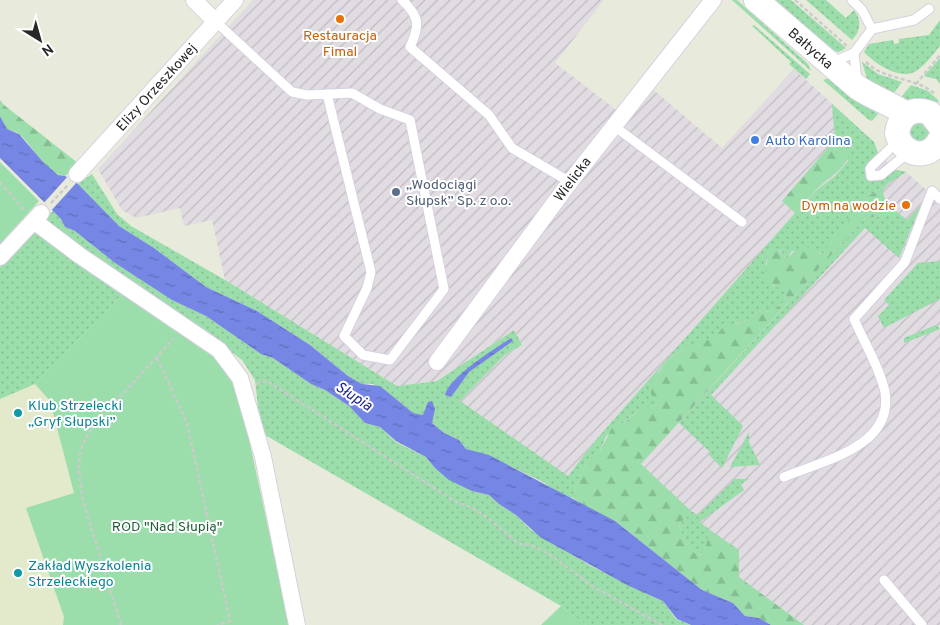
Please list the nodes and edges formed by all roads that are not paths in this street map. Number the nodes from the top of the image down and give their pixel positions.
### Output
1 (194, 0) edge
2 (235, 0) edge
3 (402, 0) edge
4 (713, 0) edge
5 (852, 0) edge
6 (760, 2) edge
7 (929, 9) dead end
8 (216, 22) junction
9 (872, 29) junction
10 (858, 56) junction
11 (828, 64) junction
12 (862, 91) junction
13 (327, 94) junction
14 (614, 126) junction
15 (927, 132) edge
16 (77, 174) road end
17 (570, 182) junction
18 (940, 199) edge
19 (742, 222) dead end
20 (0, 257) edge
21 (437, 362) dead end
22 (784, 477) dead end
23 (884, 580) dead end
24 (297, 625) edge
25 (922, 625) edge

1 - 8 street
2 - 8 street, Elizy Orzeszkowej
3 - 17 lane
4 - 14 street, Wielicka
5 - 9 lane
6 - 11 main road, Bałtycka
7 - 9 lane
8 - 13 lane
8 - 16 street, Elizy Orzeszkowej
9 - 10 lane
10 - 11 lane
10 - 12 lane
11 - 12 main road, Bałtycka
12 - 15 main road, Bałtycka
13 - 13 lane
14 - 17 street, Wielicka
14 - 19 lane
17 - 21 street, Wielicka
18 - 22 lane
20 - 24 street
23 - 25 lane

